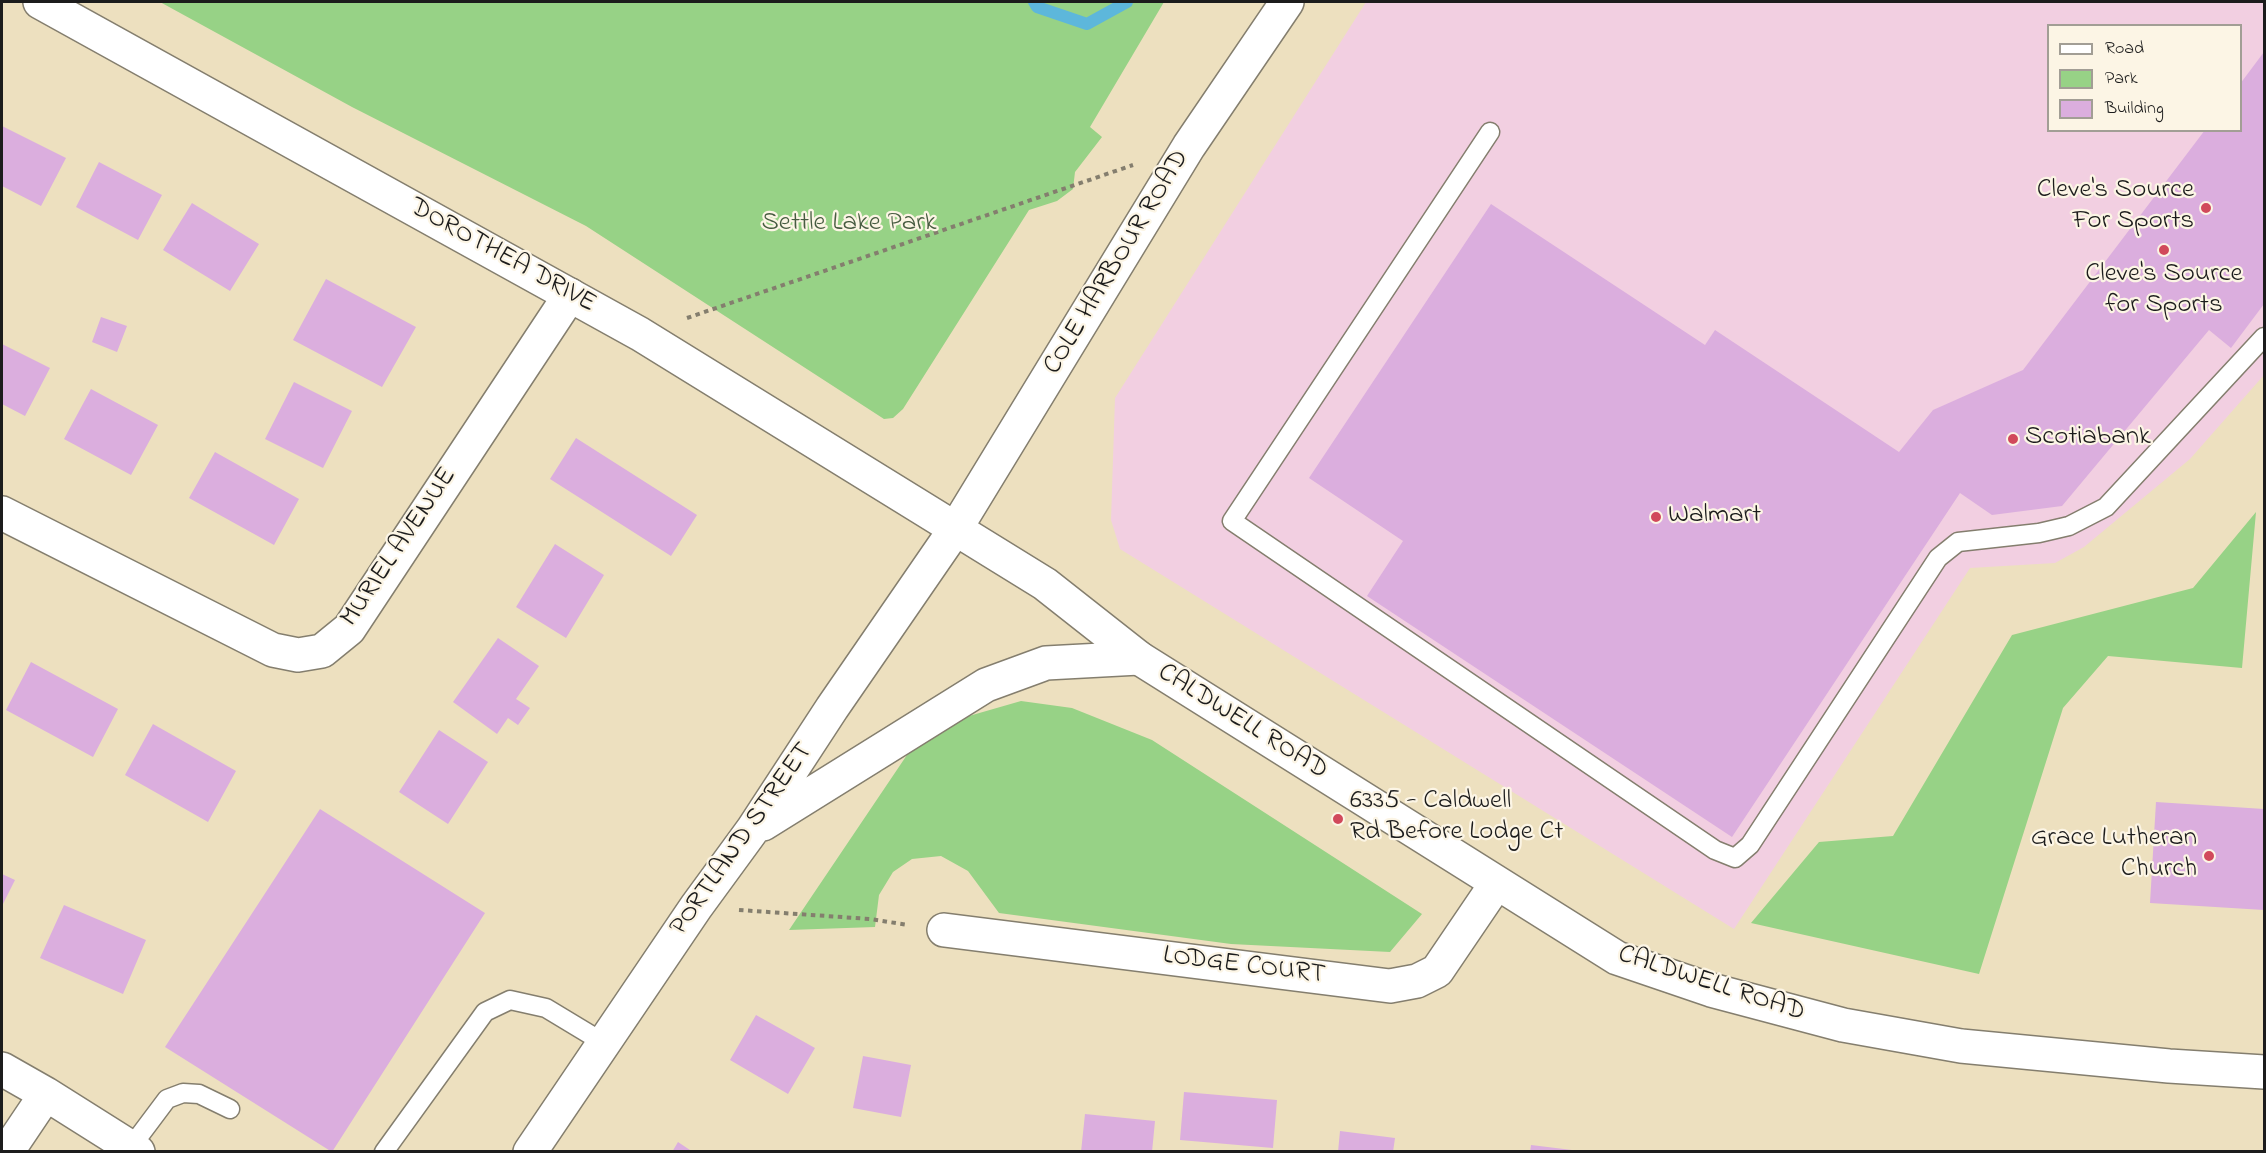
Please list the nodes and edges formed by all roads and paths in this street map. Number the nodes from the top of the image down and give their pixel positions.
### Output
1 (40, 2) edge
2 (1287, 2) edge
3 (1490, 132) dead end
4 (1189, 146) junction
5 (570, 294) junction
6 (640, 334) junction
7 (2265, 338) edge
8 (2, 513) edge
9 (956, 528) junction
10 (1139, 658) junction
11 (753, 829) junction
12 (1496, 884) junction
13 (696, 907) junction
14 (944, 930) joint
15 (603, 1043) junction
16 (2, 1069) edge
17 (2265, 1072) edge
18 (46, 1094) junction
19 (230, 1109) dead end
20 (134, 1149) edge
21 (7, 1152) edge
22 (384, 1152) edge
23 (530, 1152) edge

1 - 5 street, DOROTHEA DRIVE
2 - 4 street, COLE HARBOUR ROAD
3 - 7 lane
4 - 6 path
4 - 9 street, COLE HARBOUR ROAD
5 - 6 street, DOROTHEA DRIVE
5 - 8 street, MURIEL AVENUE
6 - 9 street, DOROTHEA DRIVE
9 - 10 street, CALDWELL ROAD
9 - 11 street, PORTLAND STREET
10 - 11 street
10 - 12 street, CALDWELL ROAD
11 - 13 street, PORTLAND STREET
12 - 14 street, LODGE COURT
12 - 17 street, CALDWELL ROAD
13 - 14 path
13 - 15 street, PORTLAND STREET
15 - 22 lane
15 - 23 street, PORTLAND STREET
16 - 18 street
18 - 20 street
18 - 21 street
19 - 20 lane

